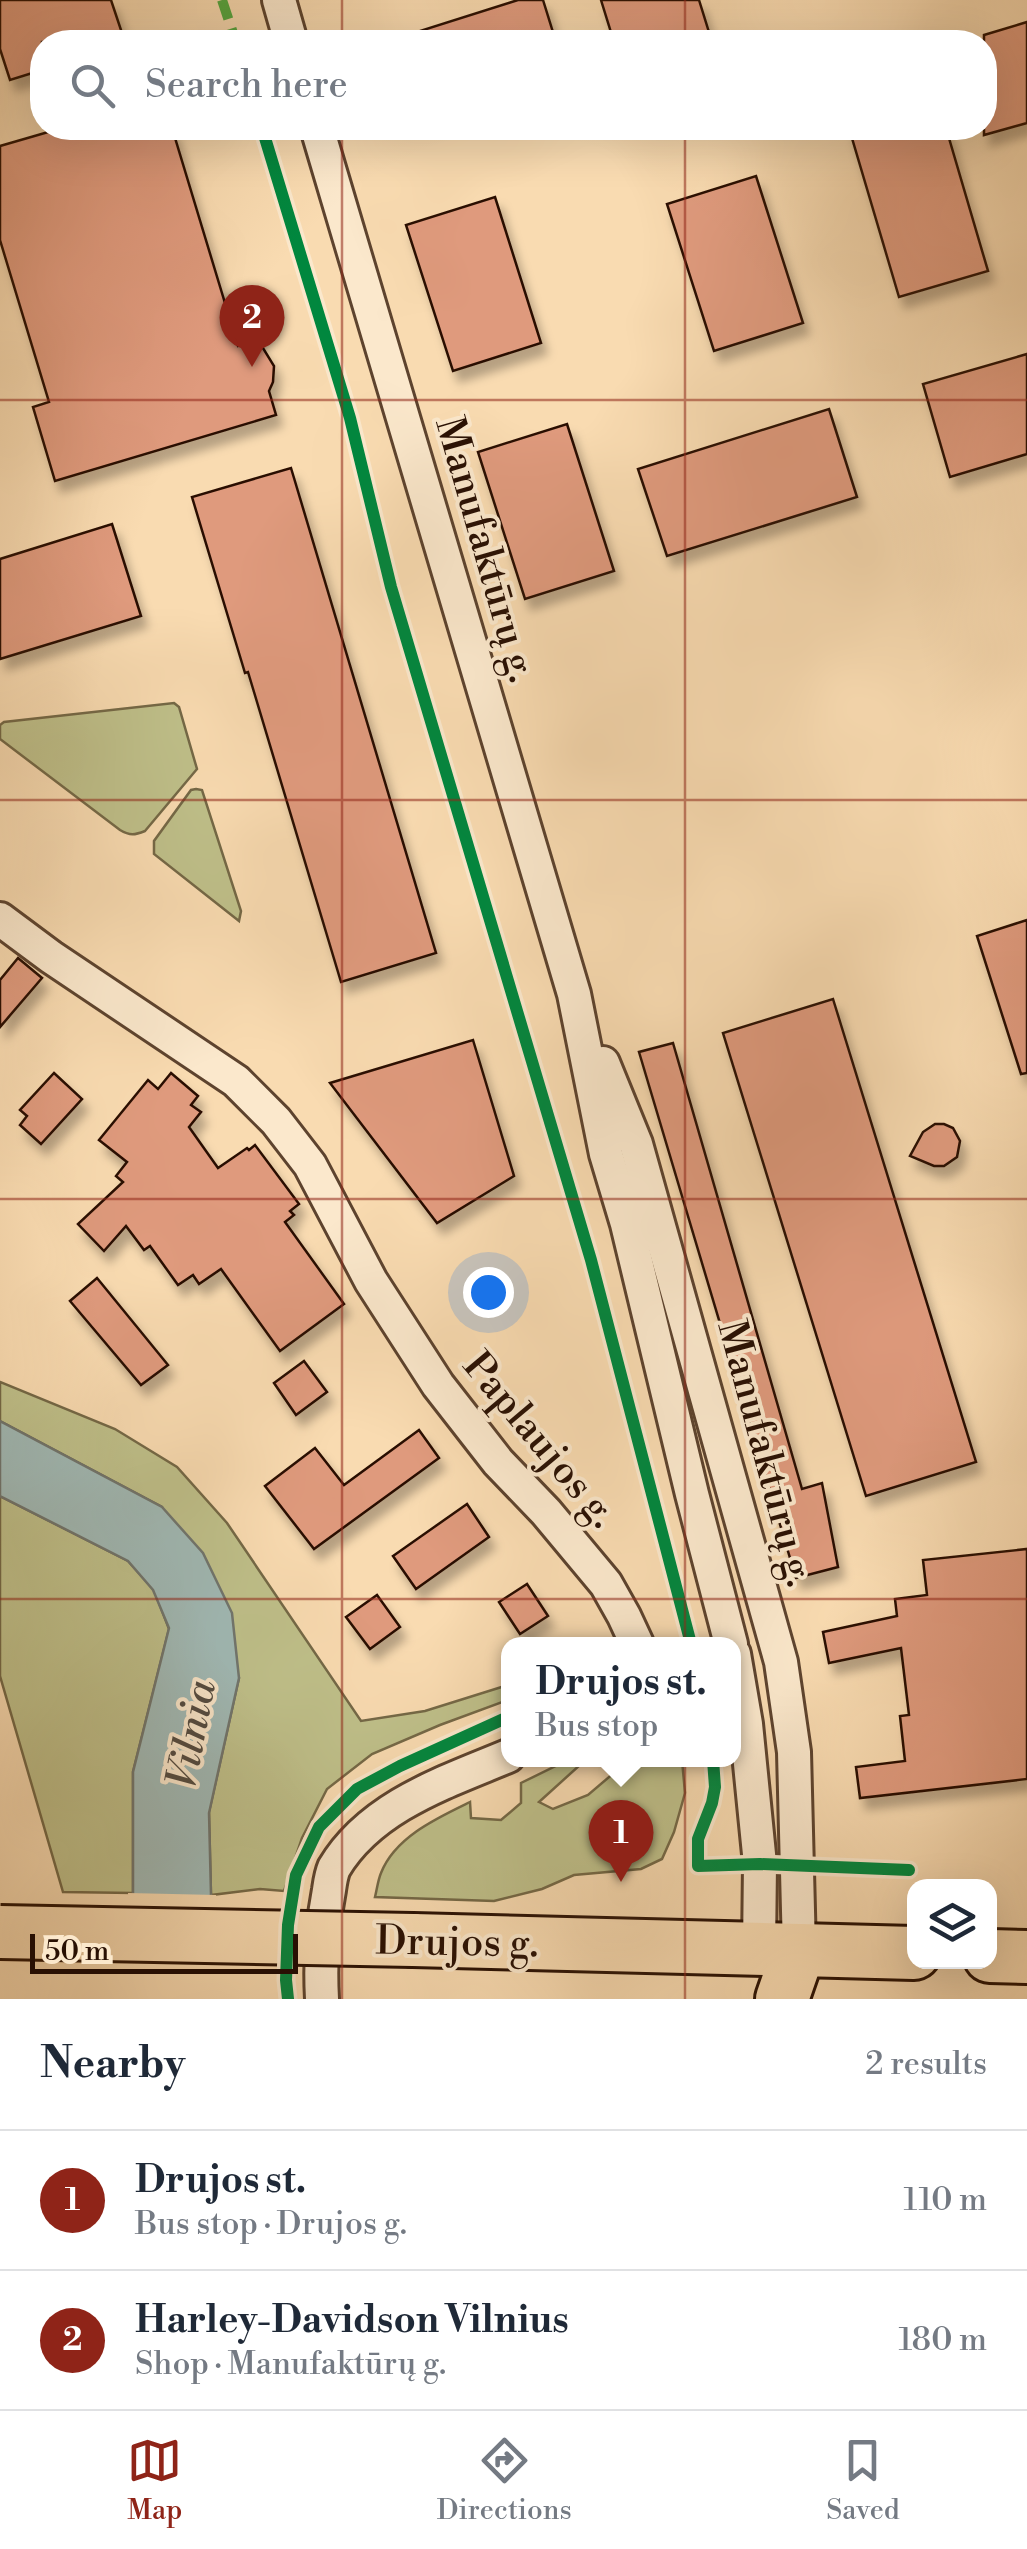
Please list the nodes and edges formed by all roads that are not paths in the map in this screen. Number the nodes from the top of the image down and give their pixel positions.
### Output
1 (278, 0) edge
2 (288, 30) edge
3 (321, 140) edge
4 (0, 919) edge
5 (574, 994) junction
6 (634, 1637) edge
7 (728, 1637) edge
8 (741, 1697) edge
9 (501, 1759) edge
10 (0, 1932) edge
11 (779, 1950) junction
12 (907, 1953) edge
13 (997, 1956) edge
14 (1027, 1958) edge
15 (322, 1999) edge
16 (770, 1999) edge
17 (782, 1999) edge

1 - 2 street
3 - 5 street, Manufaktūrų g.
4 - 6 street, Paplaujos g.
5 - 7 street, Manufaktūrų g.
5 - 11 street, Manufaktūrų g.
8 - 11 street, Manufaktūrų g.
9 - 15 street
10 - 11 main road, Drujos g., bridge
11 - 12 main road, Drujos g.
11 - 16 main road
11 - 17 main road
13 - 14 main road

